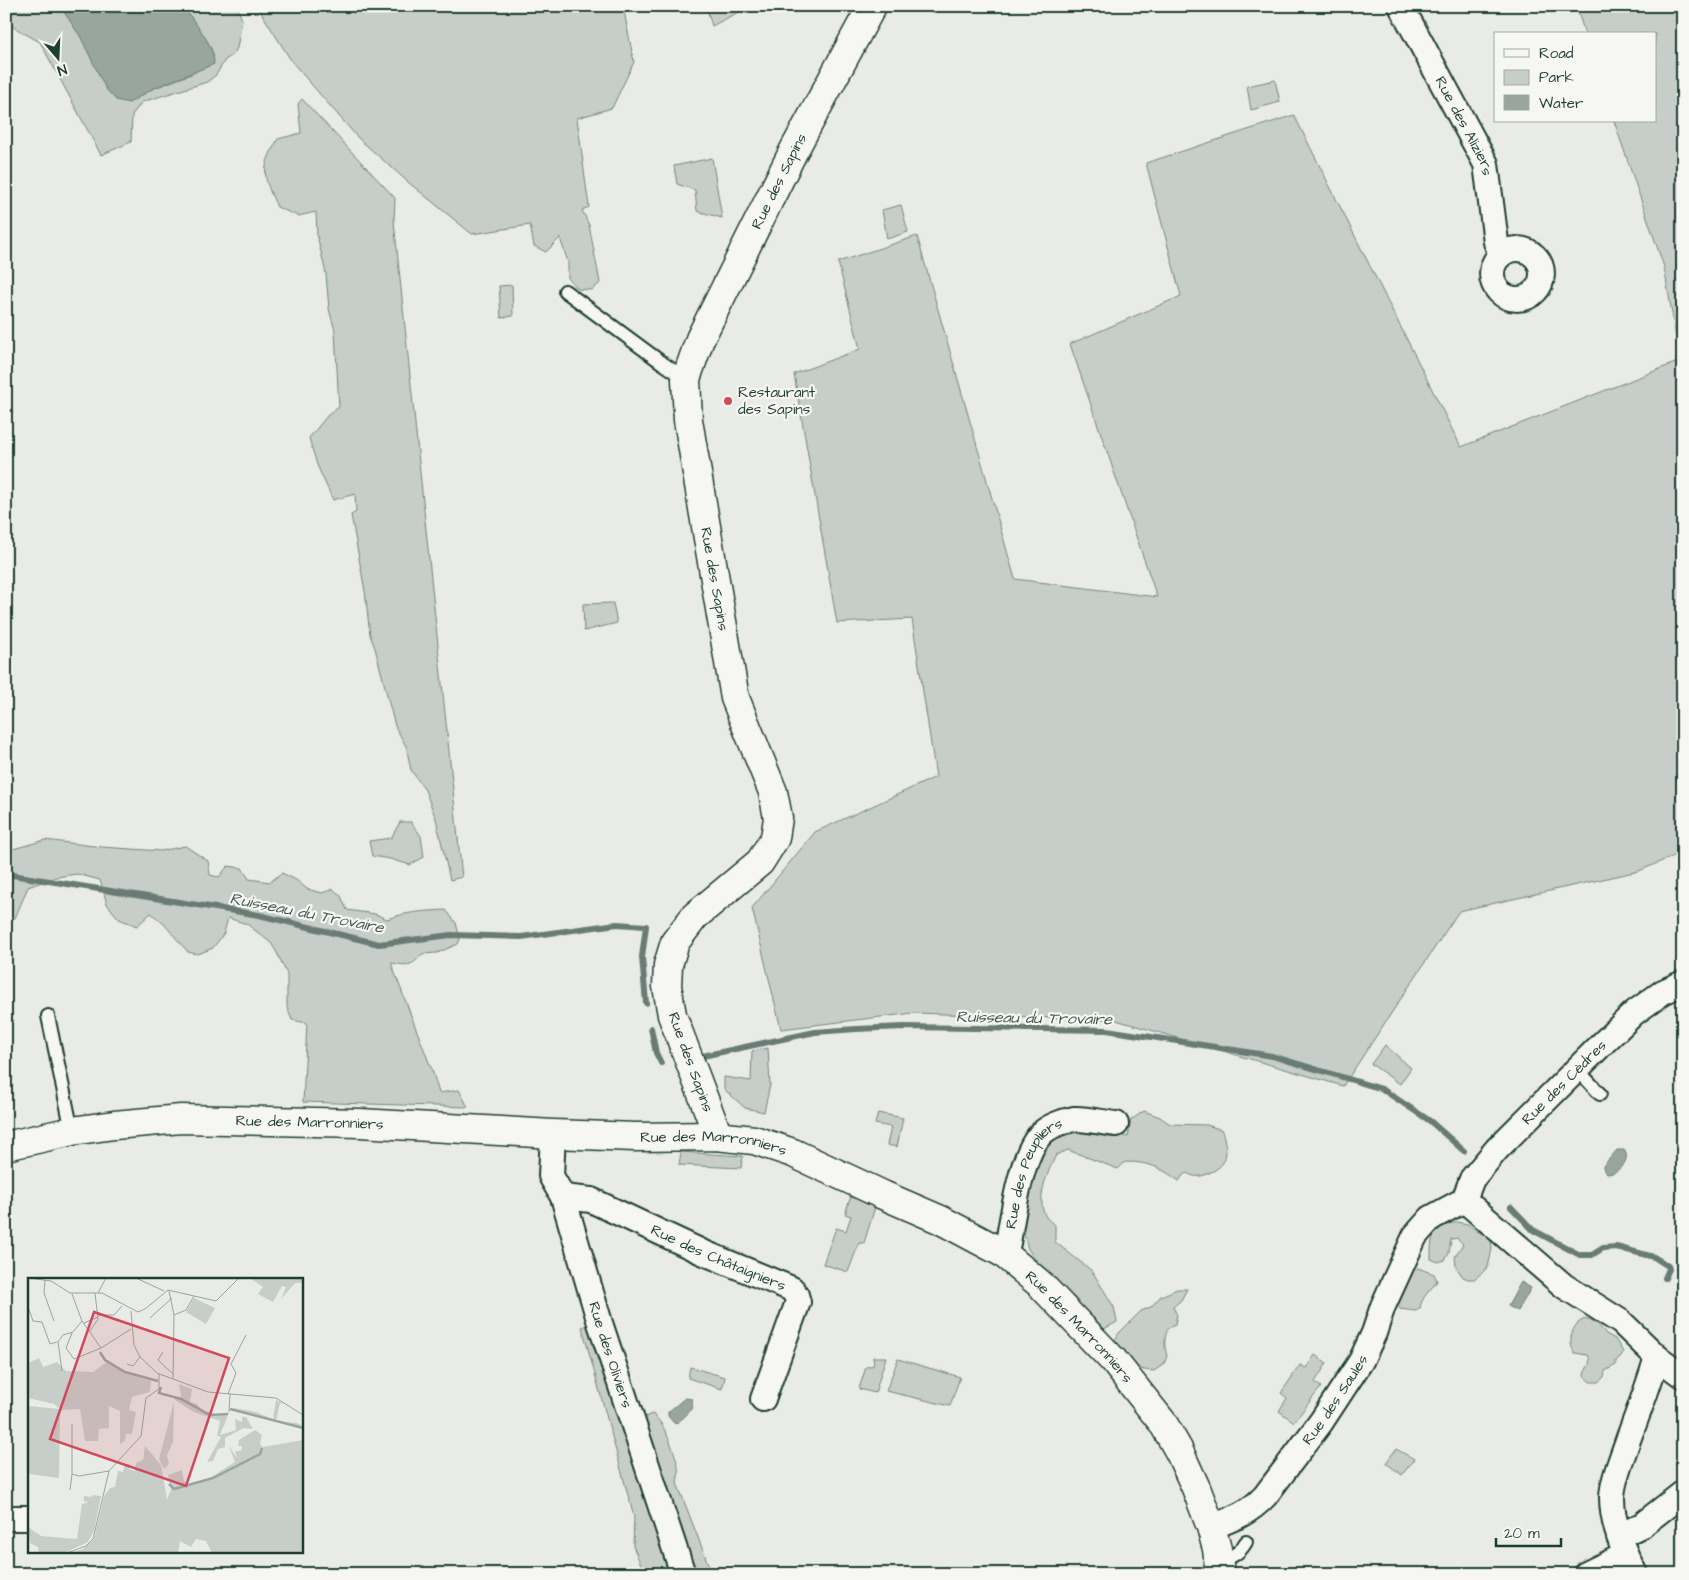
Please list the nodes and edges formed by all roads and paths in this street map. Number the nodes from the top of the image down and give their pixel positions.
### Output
1 (872, 6) edge
2 (1400, 6) edge
3 (1501, 255) dead end
4 (565, 291) dead end
5 (686, 379) junction
6 (1683, 984) edge
7 (48, 1016) dead end
8 (1577, 1069) junction
9 (1600, 1094) dead end
10 (1116, 1124) dead end
11 (72, 1131) junction
12 (553, 1134) junction
13 (716, 1136) junction
14 (6, 1146) edge
15 (563, 1197) junction
16 (1464, 1200) junction
17 (1003, 1252) junction
18 (1657, 1357) junction
19 (1683, 1376) edge
20 (763, 1399) dead end
21 (1683, 1493) edge
22 (6, 1518) edge
23 (28, 1518) edge
24 (1211, 1527) junction
25 (1246, 1542) dead end
26 (1627, 1555) edge
27 (1220, 1567) edge
28 (683, 1574) edge
29 (1586, 1574) edge

1 - 5 street, Rue des Sapins
2 - 3 street, Rue des Aliziers
4 - 5 lane
5 - 13 street, Rue des Sapins
6 - 8 street, Rue des Cèdres
7 - 11 lane
8 - 9 lane
8 - 16 street, Rue des Cèdres
10 - 17 street, Rue des Peupliers
11 - 12 street, Rue des Marronniers
11 - 14 street, Rue des Marronniers
12 - 13 street, Rue des Marronniers
12 - 15 street, Rue des Oliviers
13 - 17 street, Rue des Marronniers
15 - 20 street, Rue des Châtaigniers
15 - 28 street, Rue des Oliviers
16 - 18 street
16 - 24 street, Rue des Saules
17 - 24 street, Rue des Marronniers
18 - 19 street
18 - 26 street
21 - 26 street
22 - 23 street
24 - 27 street, Rue des Marronniers
25 - 27 lane
26 - 29 street

